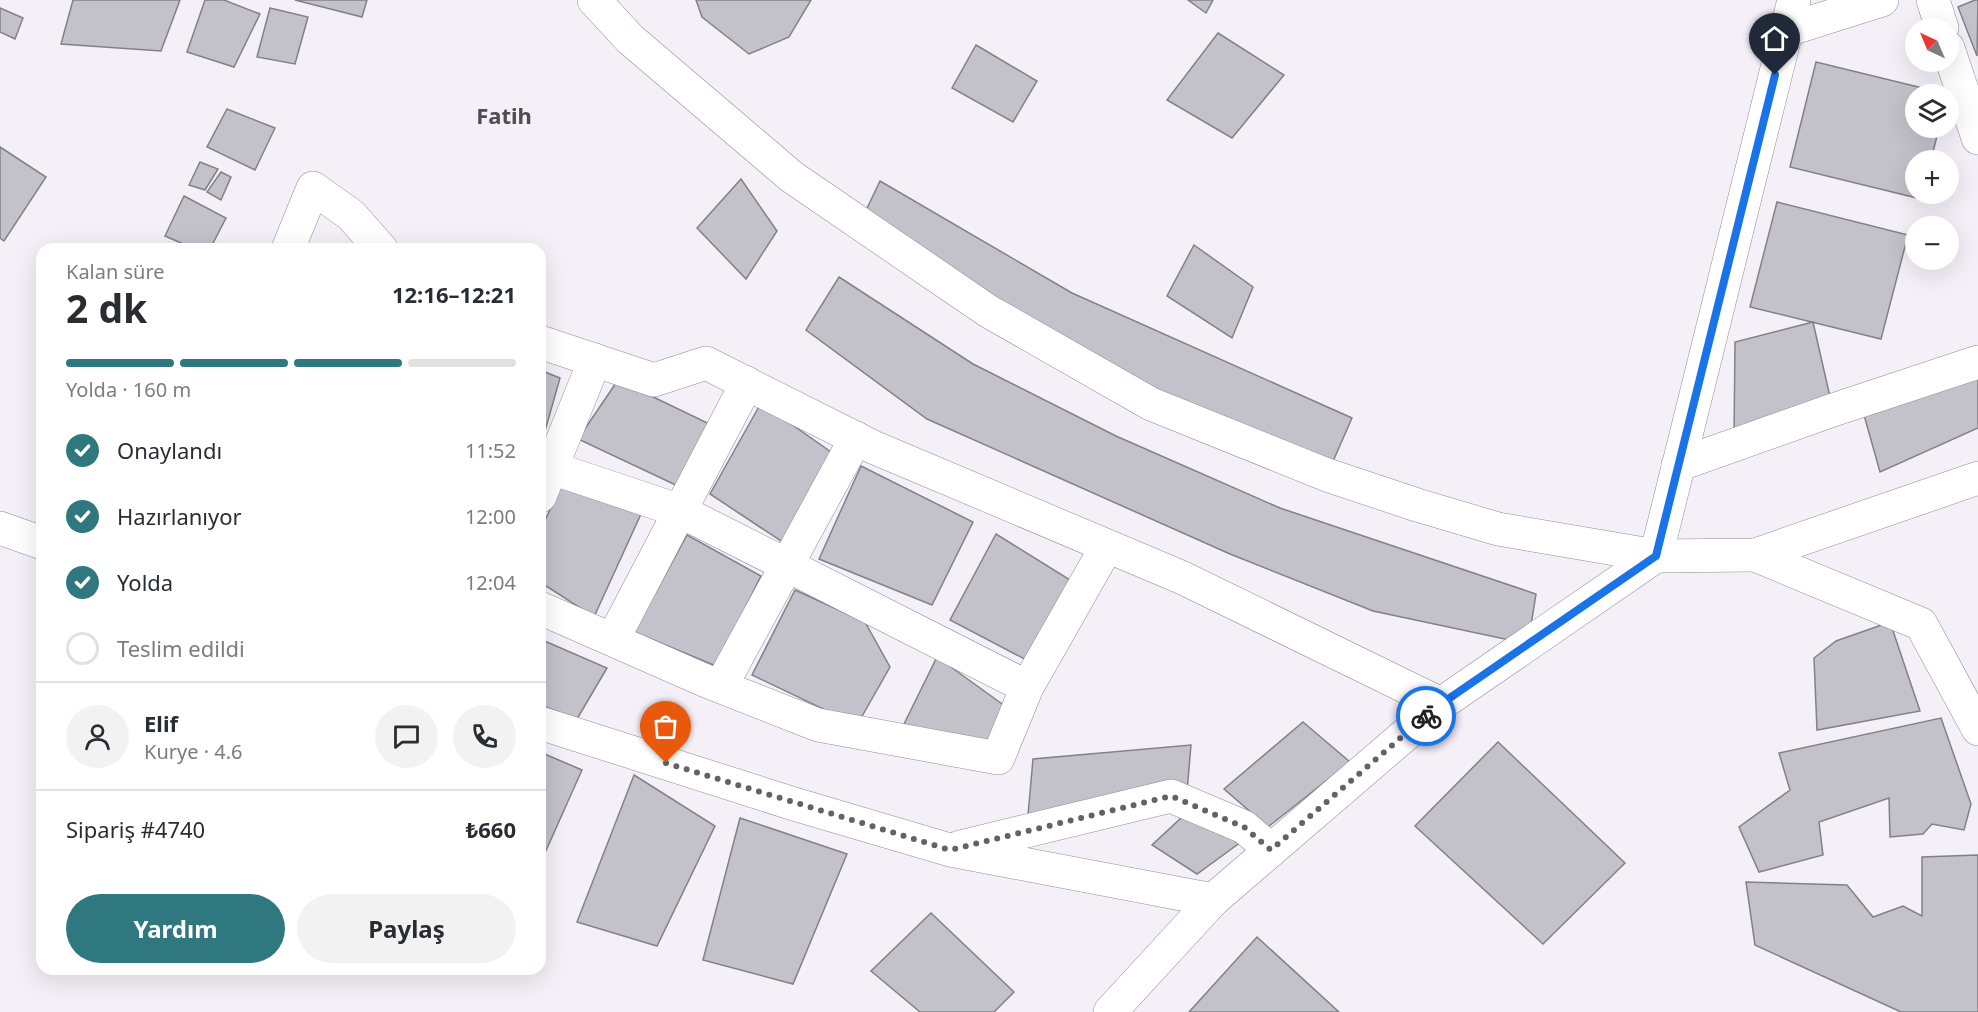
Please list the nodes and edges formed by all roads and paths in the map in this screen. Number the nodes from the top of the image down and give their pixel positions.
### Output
1 (594, 0) edge
2 (1882, 0) edge
3 (1933, 0) edge
4 (1790, 15) edge
5 (1939, 18) edge
6 (1956, 72) edge
7 (1978, 138) edge
8 (290, 243) edge
9 (376, 243) edge
10 (546, 344) edge
11 (595, 360) junction
12 (1978, 362) edge
13 (747, 383) junction
14 (856, 438) junction
15 (1678, 465) junction
16 (546, 471) edge
17 (546, 477) edge
18 (1978, 478) edge
19 (680, 511) junction
20 (0, 528) edge
21 (36, 541) edge
22 (1107, 546) junction
23 (1755, 555) junction
24 (1656, 556) junction
25 (787, 565) junction
26 (546, 611) edge
27 (613, 639) junction
28 (721, 686) junction
29 (1027, 687) junction
30 (1441, 704) junction
31 (546, 725) edge
32 (1978, 729) edge
33 (950, 850) junction
34 (1271, 850) junction
35 (1213, 900) junction
36 (1110, 1012) edge

1 - 24 street
2 - 4 street
3 - 5 street
4 - 15 street
6 - 7 street
8 - 9 street
10 - 11 street
11 - 13 street
11 - 16 street
12 - 15 street
13 - 14 street
13 - 19 street
14 - 22 street
14 - 25 street
15 - 24 street
17 - 19 street
18 - 23 street
19 - 25 street
19 - 27 street
20 - 21 street
22 - 29 street
22 - 30 street
23 - 24 street
23 - 32 street
24 - 30 street
25 - 28 street
25 - 29 street
26 - 27 street
27 - 28 street
28 - 29 street
30 - 34 street
31 - 33 street
33 - 34 street
33 - 35 street
34 - 35 street
35 - 36 street

